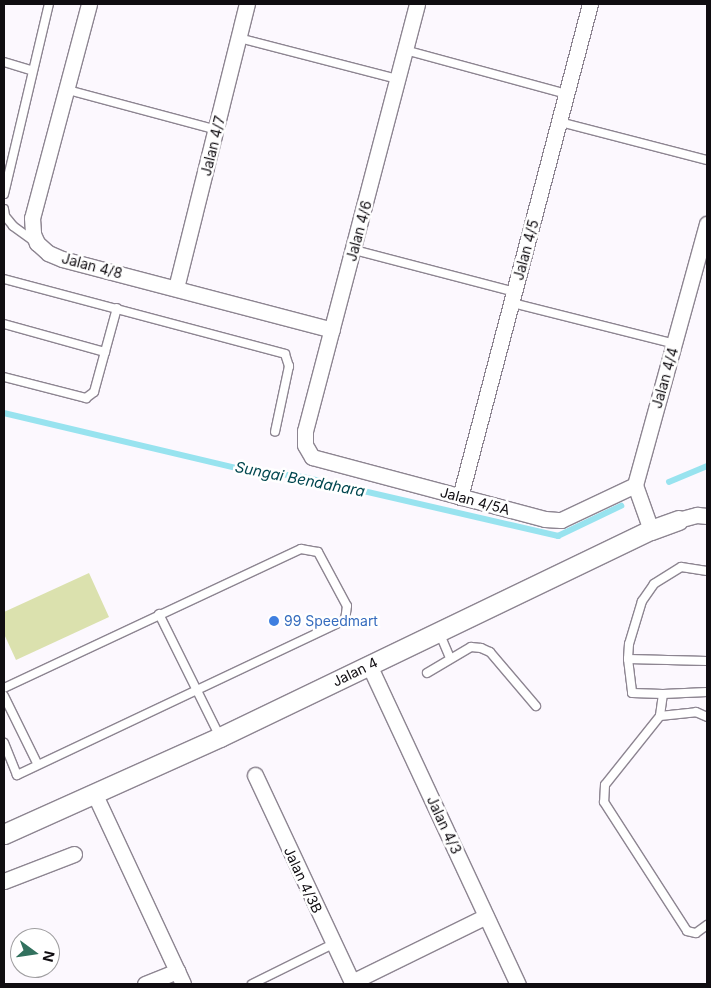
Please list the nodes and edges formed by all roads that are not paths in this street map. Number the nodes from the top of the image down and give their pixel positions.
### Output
1 (49, 4) edge
2 (89, 4) edge
3 (247, 4) edge
4 (418, 4) edge
5 (590, 4) edge
6 (239, 38) junction
7 (405, 50) junction
8 (4, 62) edge
9 (32, 70) junction
10 (398, 79) junction
11 (68, 90) junction
12 (567, 94) junction
13 (560, 122) junction
14 (217, 130) junction
15 (707, 160) edge
16 (4, 194) edge
17 (4, 209) edge
18 (707, 224) edge
19 (37, 243) junction
20 (354, 250) junction
21 (4, 279) edge
22 (176, 288) junction
23 (514, 297) junction
24 (117, 308) junction
25 (4, 324) edge
26 (332, 330) junction
27 (675, 344) junction
28 (105, 352) junction
29 (4, 377) edge
30 (275, 432) dead end
31 (312, 457) joint
32 (635, 485) junction
33 (460, 496) junction
34 (707, 516) edge
35 (678, 520) joint
36 (651, 530) junction
37 (707, 571) edge
38 (159, 614) junction
39 (439, 632) junction
40 (450, 658) junction
41 (628, 659) junction
42 (707, 661) edge
43 (369, 665) junction
44 (428, 673) dead end
45 (4, 688) edge
46 (196, 690) junction
47 (707, 692) edge
48 (663, 694) junction
49 (4, 696) edge
50 (536, 706) dead end
51 (660, 716) junction
52 (707, 717) edge
53 (220, 737) junction
54 (4, 742) edge
55 (37, 763) junction
56 (254, 775) dead end
57 (95, 795) junction
58 (4, 834) edge
59 (74, 854) dead end
60 (4, 881) edge
61 (486, 916) junction
62 (707, 924) edge
63 (333, 944) junction
64 (180, 977) edge
65 (353, 983) edge
66 (145, 984) edge
67 (252, 984) edge
68 (518, 984) edge

1 - 9 lane
2 - 11 street
3 - 6 street, Jalan 4/7
4 - 7 street, Jalan 4/6
5 - 12 street, Jalan 4/5
6 - 10 lane
6 - 14 street, Jalan 4/7
7 - 10 street, Jalan 4/6
7 - 12 lane
8 - 9 lane
9 - 16 lane
10 - 20 street, Jalan 4/6
11 - 14 lane
11 - 19 street
12 - 13 street, Jalan 4/5
13 - 15 lane
13 - 23 street, Jalan 4/5
14 - 22 street, Jalan 4/7
17 - 19 lane
18 - 27 street, Jalan 4/4
19 - 22 street, Jalan 4/8
20 - 23 lane
20 - 26 street, Jalan 4/6
21 - 24 lane
22 - 26 street, Jalan 4/8
23 - 27 lane
23 - 33 street, Jalan 4/5
24 - 28 lane
24 - 30 lane
25 - 28 lane
26 - 31 street, Jalan 4/6
27 - 32 street, Jalan 4/4
28 - 29 lane
31 - 33 street, Jalan 4/5A
32 - 33 street, Jalan 4/5A
32 - 36 street
34 - 35 street, Jalan 4
35 - 36 street, Jalan 4
36 - 39 street, Jalan 4
37 - 41 lane
38 - 45 lane
38 - 46 lane
38 - 46 lane
39 - 40 lane
39 - 43 street, Jalan 4
40 - 44 lane
40 - 50 lane
41 - 42 lane
41 - 48 lane
43 - 53 street, Jalan 4
43 - 61 street, Jalan 4/3
46 - 53 lane
46 - 55 lane
47 - 48 lane
48 - 51 lane
49 - 55 lane
51 - 52 lane
51 - 62 lane
53 - 57 street, Jalan 4
54 - 55 lane
56 - 63 street, Jalan 4/3B
57 - 58 street, Jalan 4
57 - 64 street
59 - 60 street
61 - 65 street
61 - 68 street, Jalan 4/3
63 - 65 street, Jalan 4/3B
63 - 67 lane
64 - 66 street

